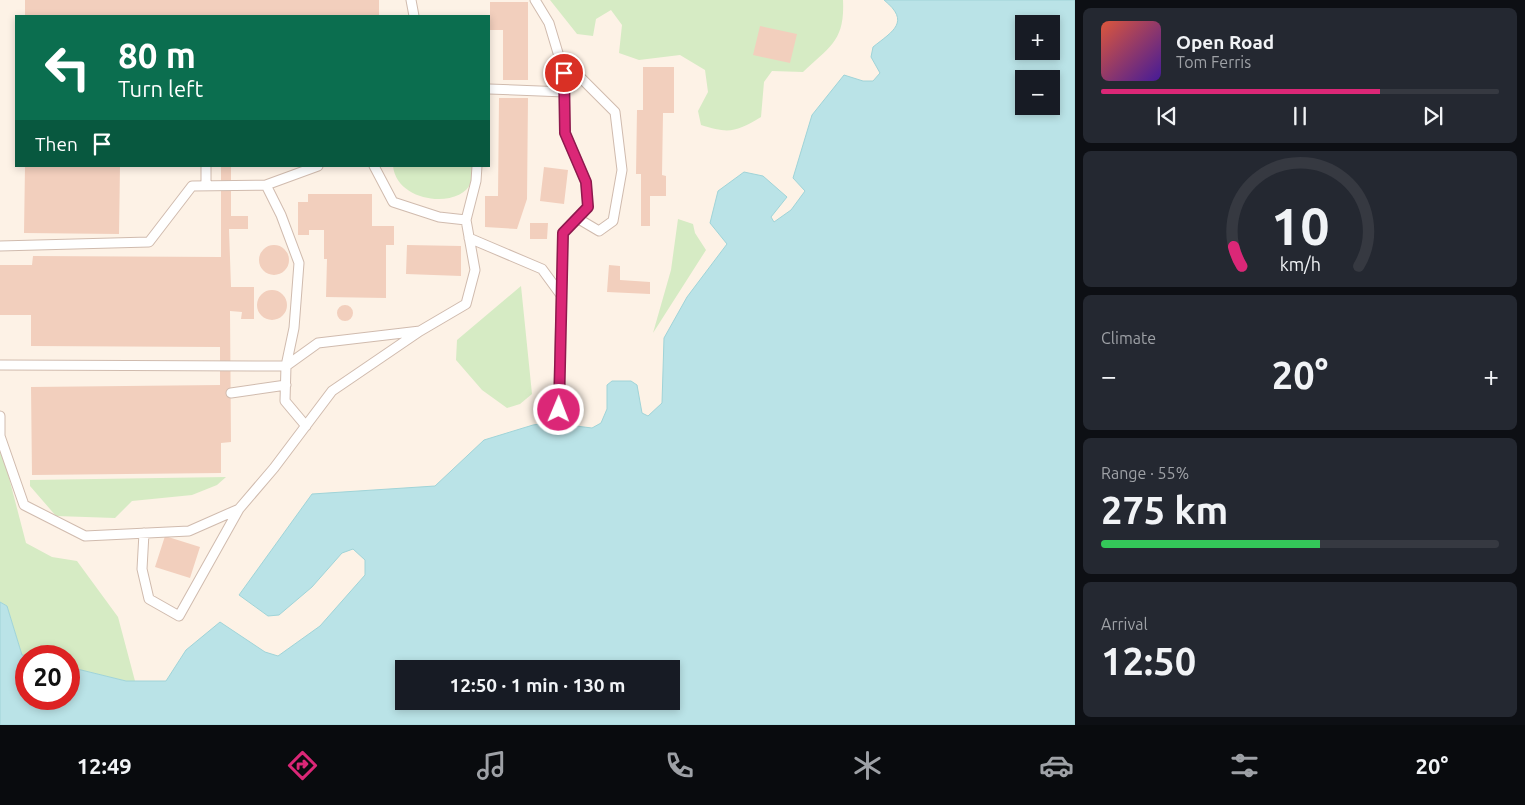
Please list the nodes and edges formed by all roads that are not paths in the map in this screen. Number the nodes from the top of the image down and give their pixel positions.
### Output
1 (535, 0) edge
2 (559, 56) junction
3 (490, 89) edge
4 (565, 92) junction
5 (206, 167) edge
6 (315, 167) edge
7 (374, 167) edge
8 (477, 167) edge
9 (266, 185) junction
10 (206, 186) junction
11 (576, 218) junction
12 (466, 220) junction
13 (469, 238) junction
14 (0, 246) edge
15 (561, 295) junction
16 (420, 332) junction
17 (0, 365) edge
18 (286, 366) junction
19 (286, 385) junction
20 (231, 393) dead end
21 (0, 416) edge
22 (558, 421) dead end
23 (306, 426) junction
24 (239, 509) junction
25 (144, 533) junction

1 - 2 lane
2 - 4 lane
2 - 11 lane
3 - 4 lane
4 - 11 lane
5 - 10 lane
6 - 9 lane
7 - 12 lane
8 - 12 lane
9 - 10 lane
9 - 18 lane
10 - 14 lane
11 - 15 lane
12 - 13 lane
13 - 15 lane
13 - 16 lane
15 - 22 lane
16 - 18 lane
16 - 23 lane
17 - 18 lane
18 - 19 lane
19 - 20 lane
19 - 23 lane
21 - 25 lane
23 - 24 lane
24 - 25 lane
24 - 25 lane

